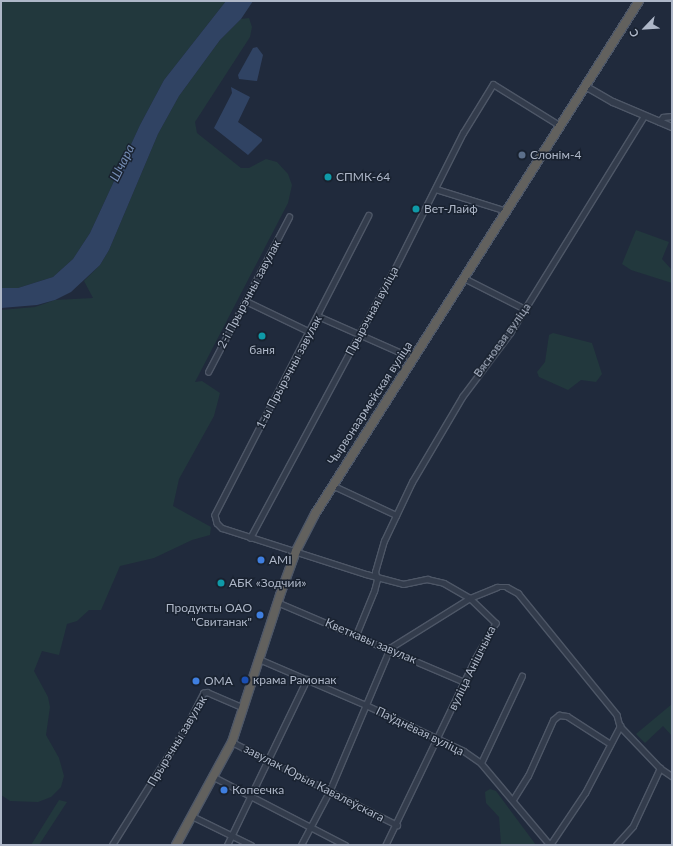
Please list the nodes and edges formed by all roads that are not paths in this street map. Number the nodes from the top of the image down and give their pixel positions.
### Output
1 (639, 1) edge
2 (585, 86) junction
3 (644, 116) junction
4 (672, 116) edge
5 (659, 122) junction
6 (561, 126) junction
7 (672, 127) edge
8 (436, 189) junction
9 (507, 211) junction
10 (369, 215) dead end
11 (289, 217) dead end
12 (464, 278) junction
13 (246, 300) junction
14 (525, 309) junction
15 (318, 316) junction
16 (310, 332) junction
17 (360, 333) junction
18 (413, 358) junction
19 (208, 372) dead end
20 (332, 485) junction
21 (396, 516) junction
22 (222, 528) joint
23 (250, 538) junction
24 (296, 551) junction
25 (375, 574) junction
26 (470, 598) junction
27 (277, 602) junction
28 (356, 634) junction
29 (390, 648) junction
30 (259, 660) junction
31 (522, 676) dead end
32 (307, 679) junction
33 (465, 682) junction
34 (366, 705) junction
35 (244, 708) junction
36 (620, 726) junction
37 (438, 738) junction
38 (232, 742) junction
39 (609, 743) junction
40 (269, 759) junction
41 (481, 763) junction
42 (660, 768) junction
43 (672, 776) edge
44 (214, 777) junction
45 (330, 790) junction
46 (251, 798) junction
47 (514, 798) junction
48 (192, 816) junction
49 (397, 825) junction
50 (309, 827) junction
51 (231, 836) junction
52 (112, 845) edge
53 (176, 845) edge
54 (227, 845) edge
55 (251, 845) edge
56 (301, 845) edge
57 (344, 845) edge
58 (386, 845) edge
59 (550, 845) edge
60 (616, 845) edge

1 - 2 highway, Чырвонаармейская вуліца
2 - 3 street
2 - 6 highway, Чырвонаармейская вуліца
3 - 5 street
3 - 14 street, Вясновая вуліца
4 - 5 street
5 - 7 street
6 - 8 street, Прырэчная вуліца
6 - 9 highway, Чырвонаармейская вуліца
8 - 9 street
8 - 17 street, Прырэчная вуліца
9 - 12 highway, Чырвонаармейская вуліца
10 - 15 street, 1-ы Прырэчны завулак
11 - 13 street, 2-і Прырэчны завулак
12 - 14 street
12 - 18 highway, Чырвонаармейская вуліца
13 - 16 street
13 - 19 street, 2-і Прырэчны завулак
14 - 21 street, Вясновая вуліца
15 - 16 street, 1-ы Прырэчны завулак
15 - 17 street
16 - 22 street, 1-ы Прырэчны завулак
17 - 18 street
17 - 23 street, Прырэчная вуліца
18 - 20 highway, Чырвонаармейская вуліца
20 - 21 street
20 - 24 highway, Чырвонаармейская вуліца
21 - 25 street, Вясновая вуліца
22 - 23 street, вуліца Анішчыка
23 - 24 street, вуліца Анішчыка
24 - 25 street, вуліца Анішчыка
24 - 27 highway, Чырвонаармейская вуліца
25 - 26 street, вуліца Анішчыка
25 - 28 street, Вясновая вуліца
26 - 29 street
26 - 33 street, вуліца Анішчыка
26 - 36 street
27 - 28 street, Кветкавы завулак
27 - 30 highway, Чырвонаармейская вуліца
28 - 29 street, Кветкавы завулак
29 - 33 street, Кветкавы завулак
29 - 34 street
30 - 32 street, Паўднёвая вуліца
30 - 35 highway, Чырвонаармейская вуліца
31 - 41 street
32 - 34 street, Паўднёвая вуліца
32 - 40 street
33 - 37 street, вуліца Анішчыка
34 - 37 street, Паўднёвая вуліца
34 - 45 street
35 - 38 highway, Чырвонаармейская вуліца
35 - 52 street, Прырэчны завулак
36 - 39 street
36 - 42 street
37 - 41 street, Паўднёвая вуліца
37 - 49 street, вуліца Анішчыка
38 - 40 street, завулак Юрыя Кавалеўскага
38 - 44 highway, Чырвонаармейская вуліца
39 - 47 street
39 - 59 street
40 - 45 street, завулак Юрыя Кавалеўскага
40 - 46 street
41 - 47 street, Паўднёвая вуліца
42 - 43 street
42 - 60 street
44 - 46 street
44 - 48 highway, Чырвонаармейская вуліца
45 - 49 street, завулак Юрыя Кавалеўскага
45 - 50 street
46 - 50 street
46 - 51 street
47 - 59 street, Паўднёвая вуліца
48 - 51 street
48 - 53 highway, Чырвонаармейская вуліца
49 - 58 street, вуліца Анішчыка
50 - 56 street
50 - 57 street
51 - 54 street
51 - 55 street

